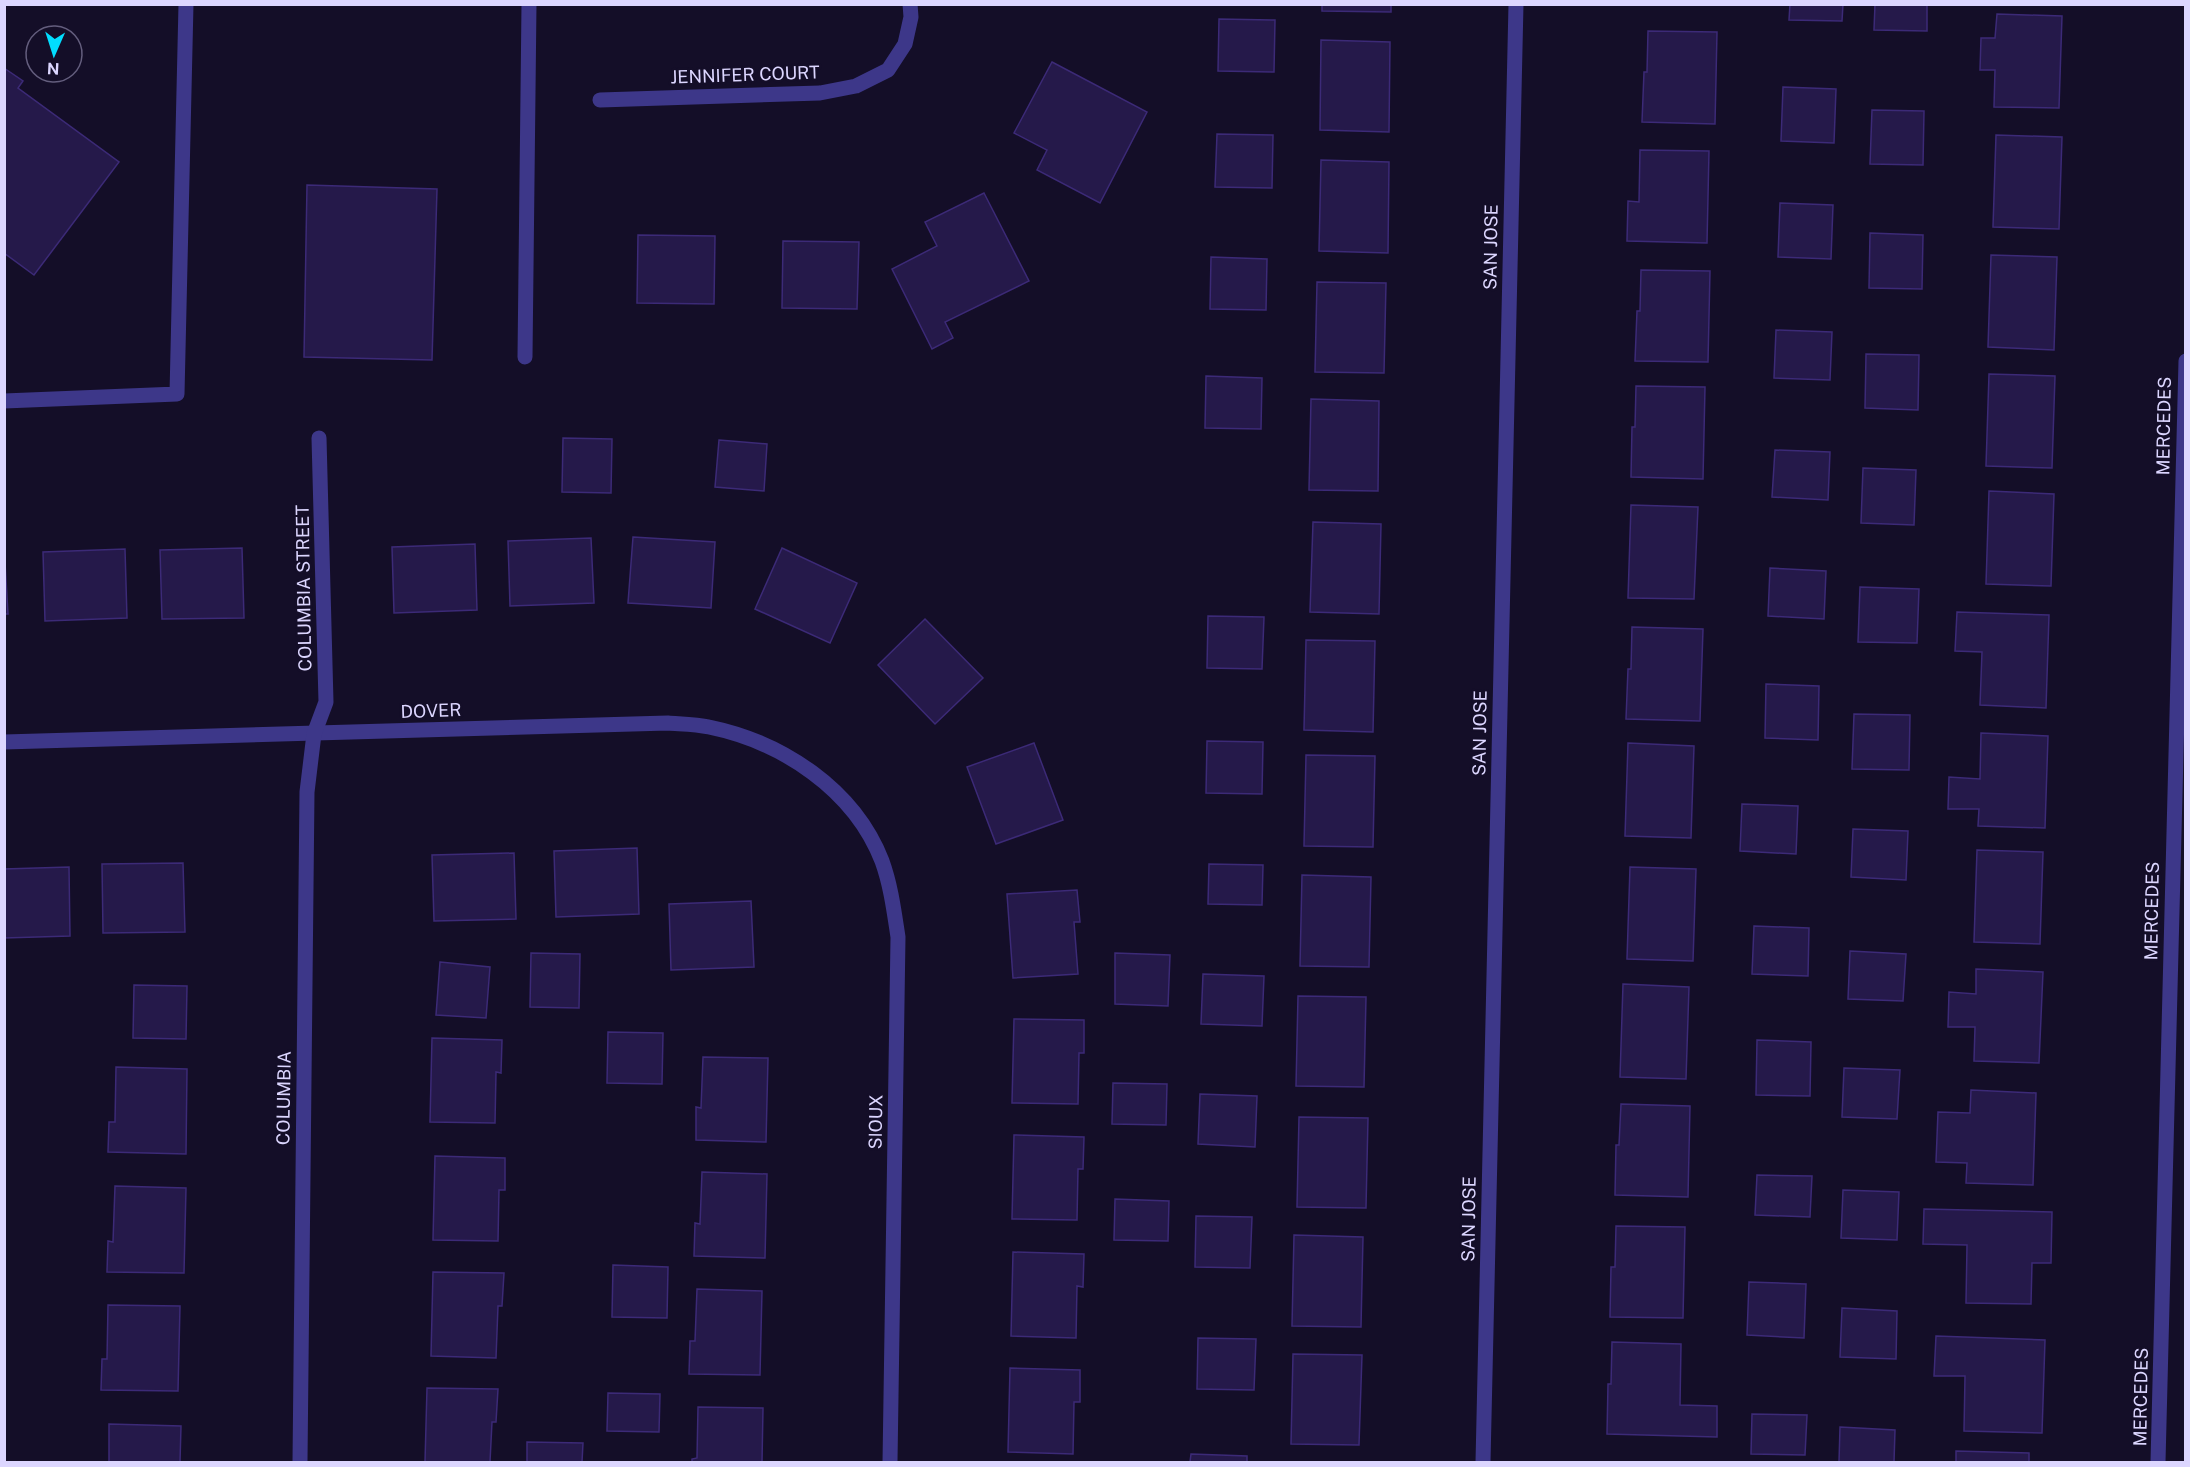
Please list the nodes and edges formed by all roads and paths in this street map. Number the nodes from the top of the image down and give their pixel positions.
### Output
1 (186, 4) edge
2 (529, 4) edge
3 (910, 4) edge
4 (1516, 4) edge
5 (600, 100) dead end
6 (525, 357) dead end
7 (2186, 361) edge
8 (4, 401) edge
9 (319, 438) dead end
10 (314, 734) junction
11 (4, 742) edge
12 (840, 796) joint
13 (300, 1462) edge
14 (890, 1462) edge
15 (1483, 1462) edge
16 (2158, 1462) edge

1 - 8 street
2 - 6 street
3 - 5 street, JENNIFER COURT
4 - 15 street, SAN JOSE
7 - 16 street, MERCEDES
9 - 10 street, COLUMBIA STREET
10 - 11 street, DOVER
10 - 12 street, DOVER
10 - 13 street, COLUMBIA
12 - 14 street, SIOUX

